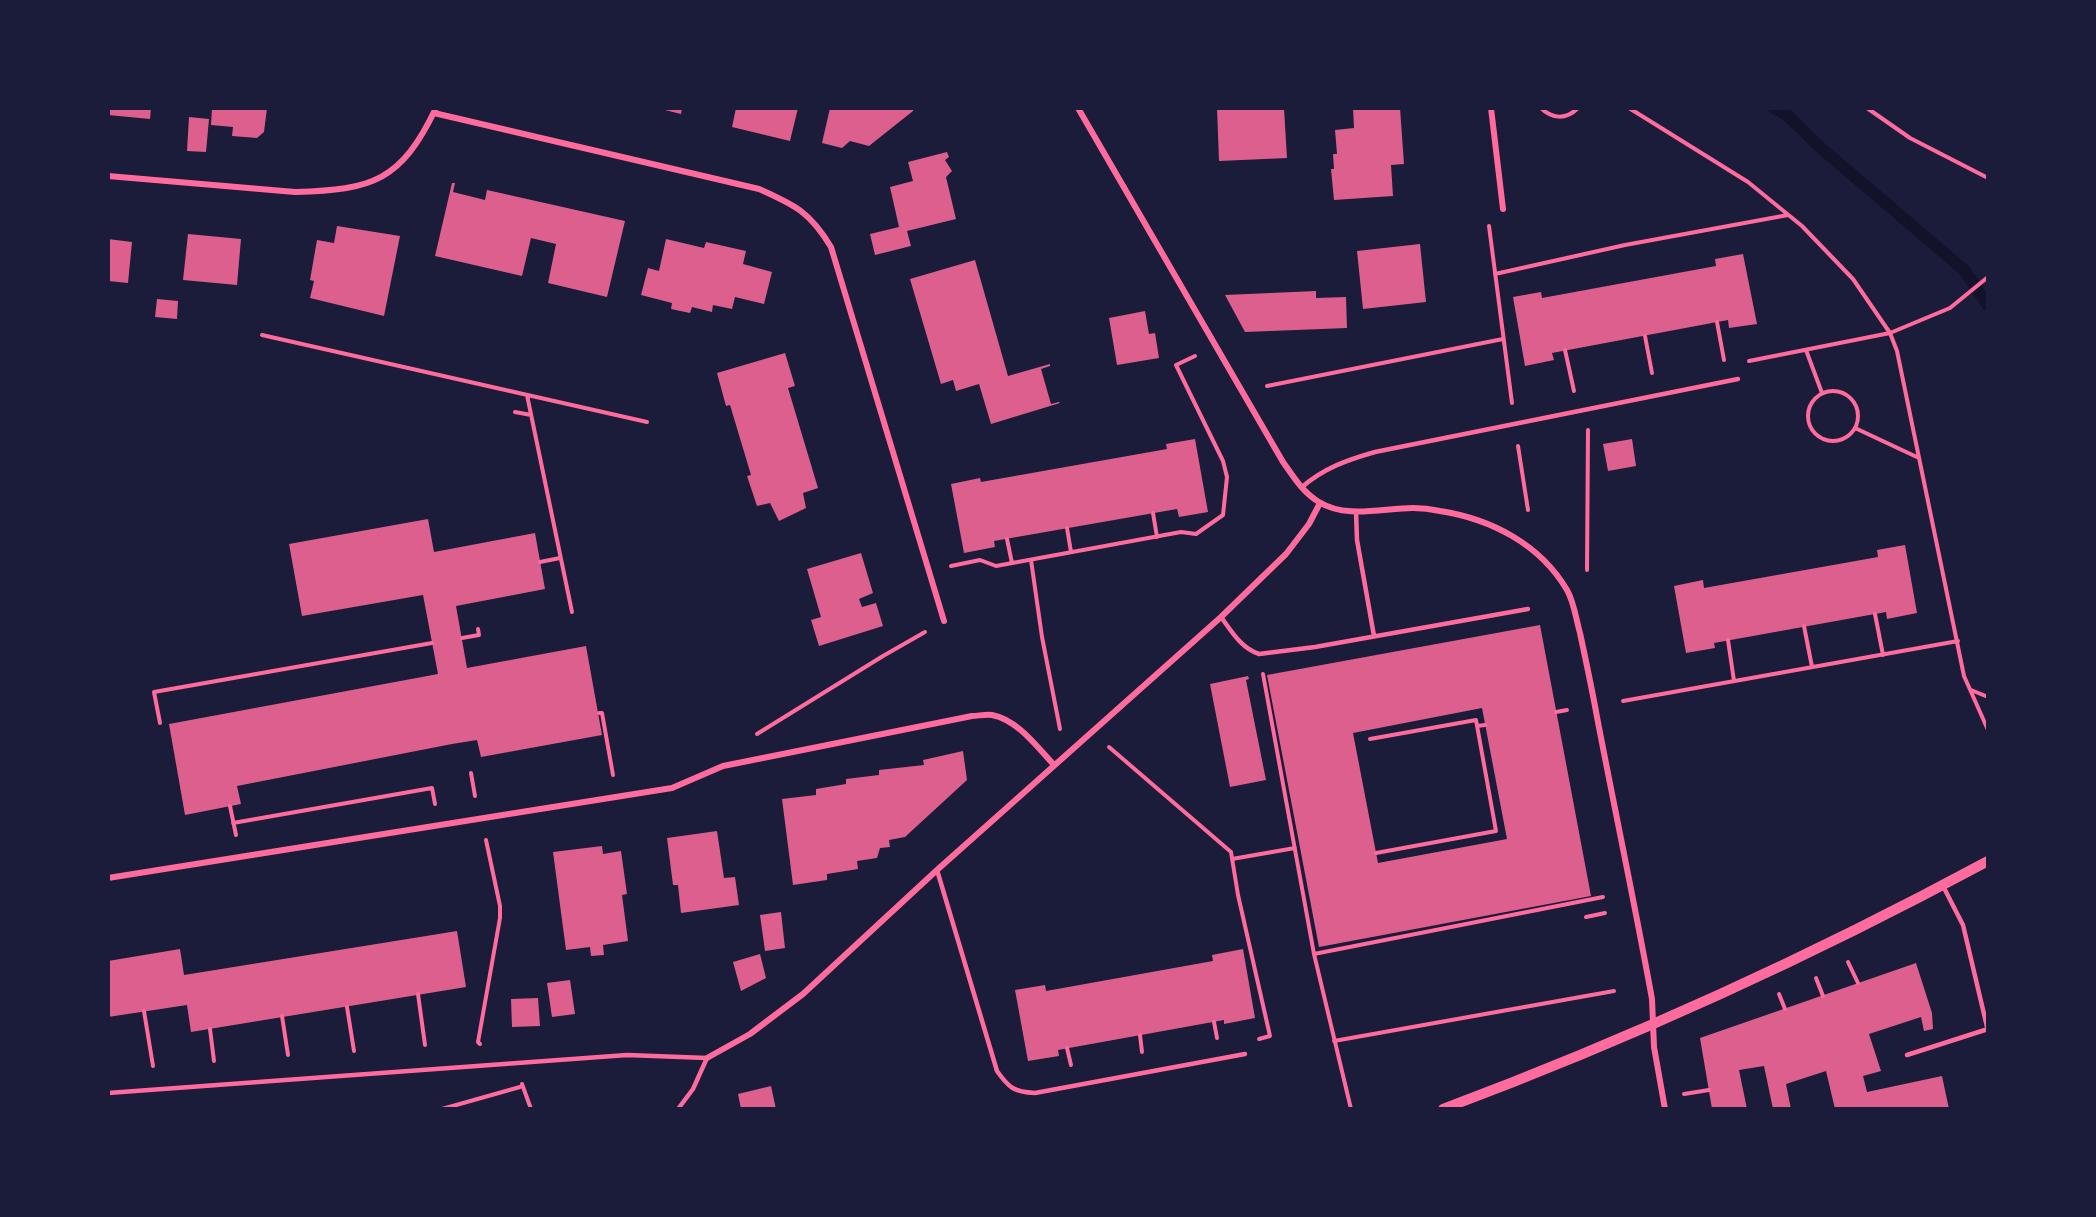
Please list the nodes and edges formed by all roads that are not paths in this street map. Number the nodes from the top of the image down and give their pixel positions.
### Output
1 (1078, 108) edge
2 (1491, 108) edge
3 (435, 110) edge
4 (108, 176) edge
5 (1503, 209) dead end
6 (1738, 379) dead end
7 (1302, 487) junction
8 (1320, 503) junction
9 (1356, 511) junction
10 (1528, 609) dead end
11 (1221, 617) junction
12 (944, 621) road end
13 (1374, 636) junction
14 (1054, 765) junction
15 (1988, 861) edge
16 (937, 870) junction
17 (108, 878) edge
18 (1943, 886) junction
19 (1653, 1024) junction
20 (1988, 1030) edge
21 (1245, 1054) dead end
22 (1907, 1054) dead end
23 (707, 1058) junction
24 (108, 1093) edge
25 (678, 1109) edge
26 (1443, 1109) edge
27 (1665, 1109) edge

1 - 7 street
2 - 5 street
3 - 4 street
3 - 12 street
6 - 7 lane
7 - 8 street
8 - 9 street
8 - 11 street
9 - 13 lane
9 - 19 street
10 - 13 lane
11 - 13 lane
11 - 14 street
14 - 16 street
14 - 17 street
15 - 18 street
16 - 21 lane
16 - 23 street
18 - 19 street
18 - 20 lane
19 - 26 street
19 - 27 street
20 - 22 lane
23 - 24 lane
23 - 25 lane

